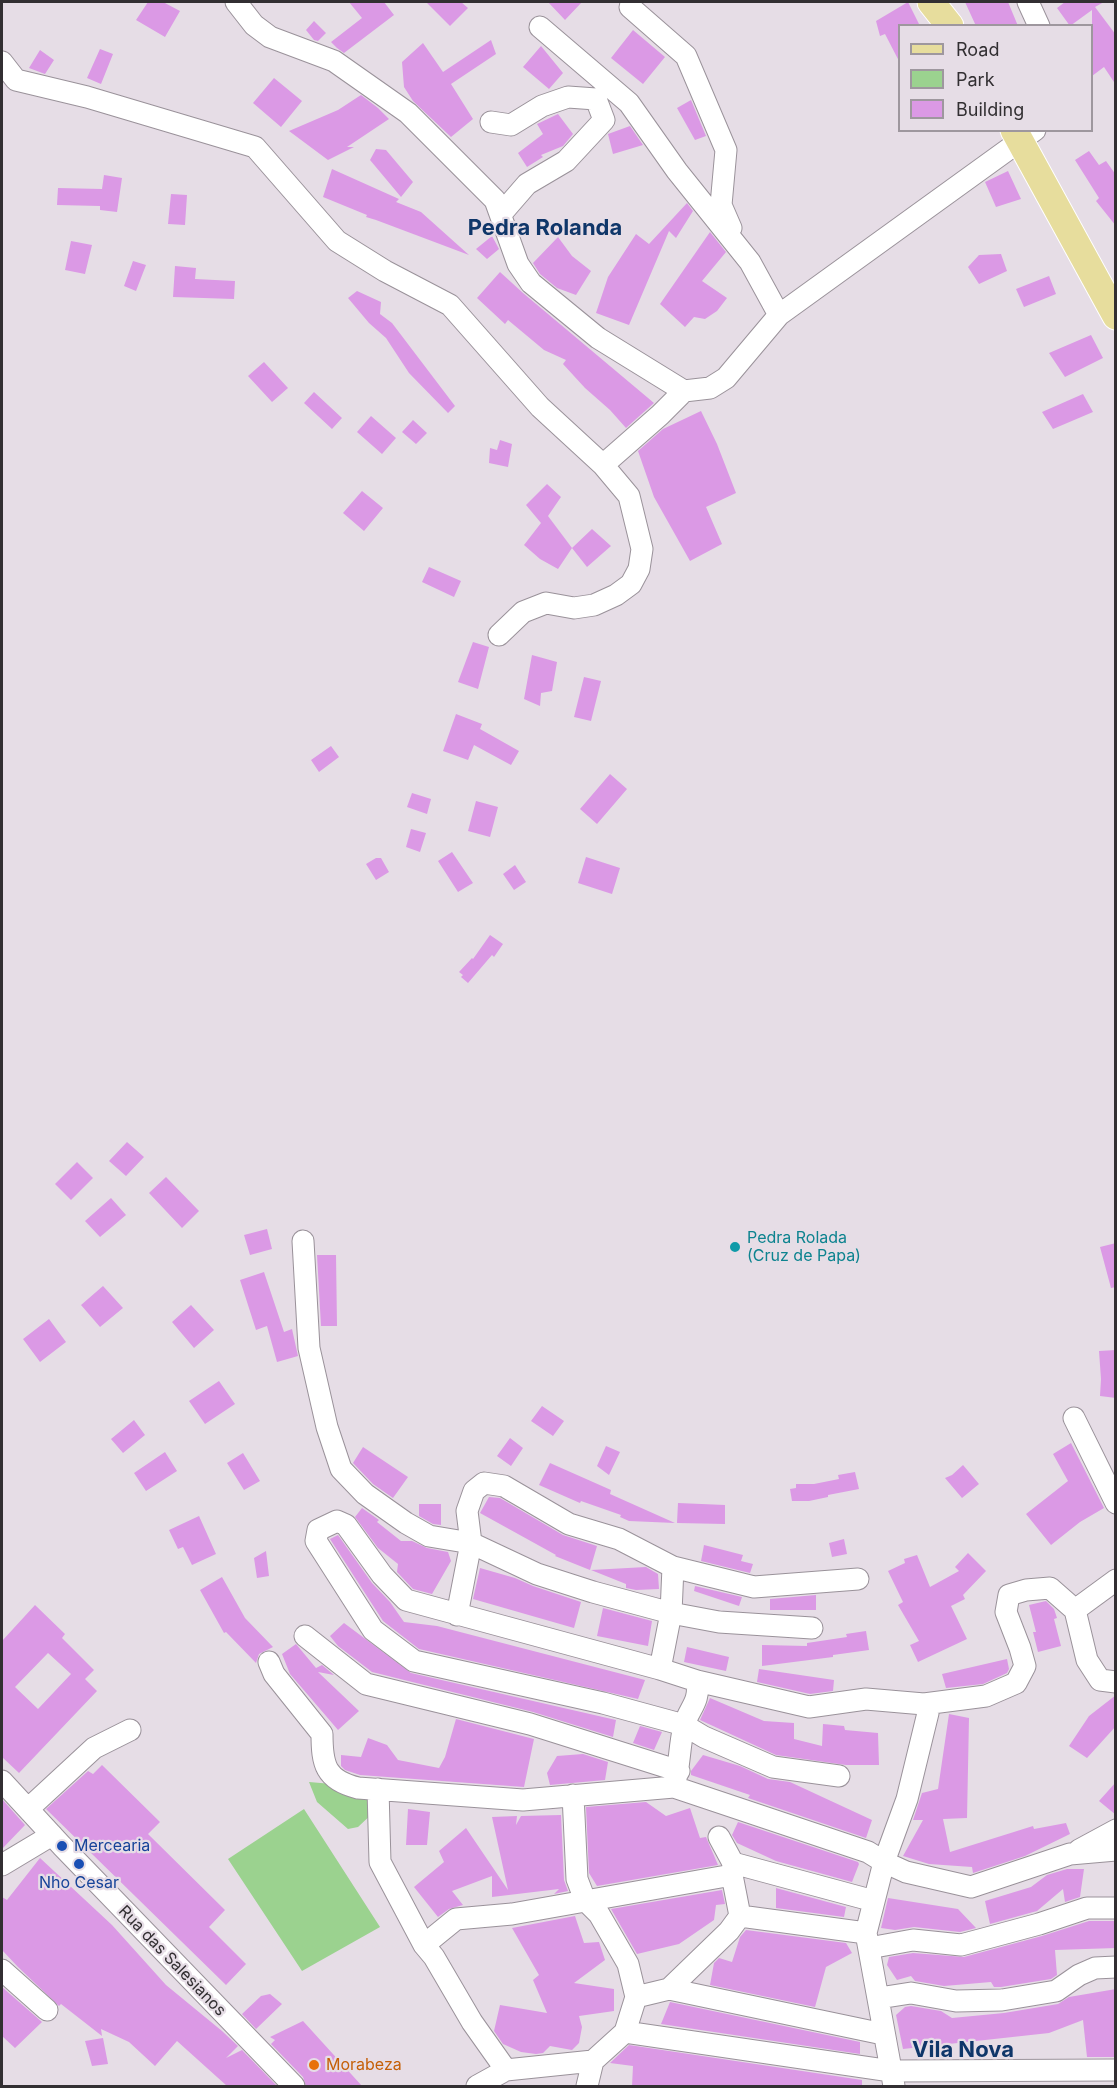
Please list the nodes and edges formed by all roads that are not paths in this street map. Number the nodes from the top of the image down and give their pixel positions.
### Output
1 (236, 2) edge
2 (932, 2) edge
3 (1028, 2) edge
4 (630, 7) dead end
5 (948, 24) edge
6 (1038, 24) edge
7 (540, 27) dead end
8 (2, 62) edge
9 (491, 122) dead end
10 (1023, 134) edge
11 (501, 214) junction
12 (740, 248) junction
13 (779, 315) junction
14 (1116, 316) edge
15 (684, 391) junction
16 (603, 465) junction
17 (499, 635) dead end
18 (303, 1241) dead end
19 (1074, 1418) dead end
20 (1116, 1503) edge
21 (471, 1543) junction
22 (673, 1567) junction
23 (858, 1579) dead end
24 (1116, 1580) edge
25 (1075, 1610) junction
26 (671, 1613) junction
27 (457, 1615) junction
28 (812, 1628) dead end
29 (305, 1636) dead end
30 (269, 1662) dead end
31 (660, 1669) junction
32 (697, 1682) junction
33 (1116, 1682) edge
34 (924, 1704) junction
35 (684, 1725) junction
36 (130, 1730) dead end
37 (839, 1776) dead end
38 (676, 1779) junction
39 (2, 1781) edge
40 (378, 1789) junction
41 (573, 1795) junction
42 (28, 1809) junction
43 (1116, 1830) edge
44 (52, 1835) junction
45 (719, 1837) dead end
46 (1116, 1850) edge
47 (1070, 1854) junction
48 (884, 1862) junction
49 (2, 1865) edge
50 (733, 1869) junction
51 (585, 1900) junction
52 (874, 1901) junction
53 (1116, 1908) edge
54 (740, 1916) junction
55 (868, 1941) junction
56 (424, 1945) junction
57 (1116, 1967) edge
58 (2, 1970) edge
59 (669, 1989) junction
60 (636, 1997) junction
61 (879, 1998) junction
62 (47, 2010) dead end
63 (626, 2032) junction
64 (883, 2034) junction
65 (592, 2061) junction
66 (506, 2070) junction
67 (1116, 2070) edge
68 (892, 2079) edge
69 (294, 2086) edge
70 (477, 2086) edge
71 (587, 2086) edge

1 - 11 street
2 - 5 main road
3 - 6 street
4 - 12 street
7 - 12 street
8 - 16 street
9 - 11 street
10 - 13 street
10 - 14 main road
11 - 15 street
12 - 13 street
13 - 15 street
15 - 16 street
16 - 17 street
18 - 21 street
19 - 20 street
21 - 22 street
21 - 26 street
21 - 27 street
22 - 23 street
22 - 26 street
24 - 25 street
25 - 33 street
25 - 34 street
26 - 28 street
26 - 31 street
27 - 31 street
27 - 35 street
29 - 38 street
30 - 40 street
31 - 32 street
32 - 34 street
32 - 35 street
34 - 48 street
35 - 37 street
35 - 38 street
36 - 42 street
38 - 41 street
38 - 48 street
39 - 42 street, Rua das Salesianos
40 - 41 street
40 - 56 street
41 - 51 street
42 - 44 street, Rua das Salesianos
43 - 47 street
44 - 49 street
44 - 69 street, Rua das Salesianos
45 - 50 street
46 - 47 street
47 - 48 street
48 - 52 street
50 - 51 street
50 - 52 street
50 - 54 street
51 - 56 street
51 - 60 street
52 - 55 street
53 - 55 street
54 - 55 street
54 - 59 street
55 - 61 street
56 - 66 street
57 - 61 street
58 - 62 street
59 - 60 street
59 - 64 street
60 - 63 street
61 - 64 street
63 - 65 street
63 - 68 street
64 - 68 street
65 - 66 street
65 - 71 street
66 - 70 street
67 - 68 street

